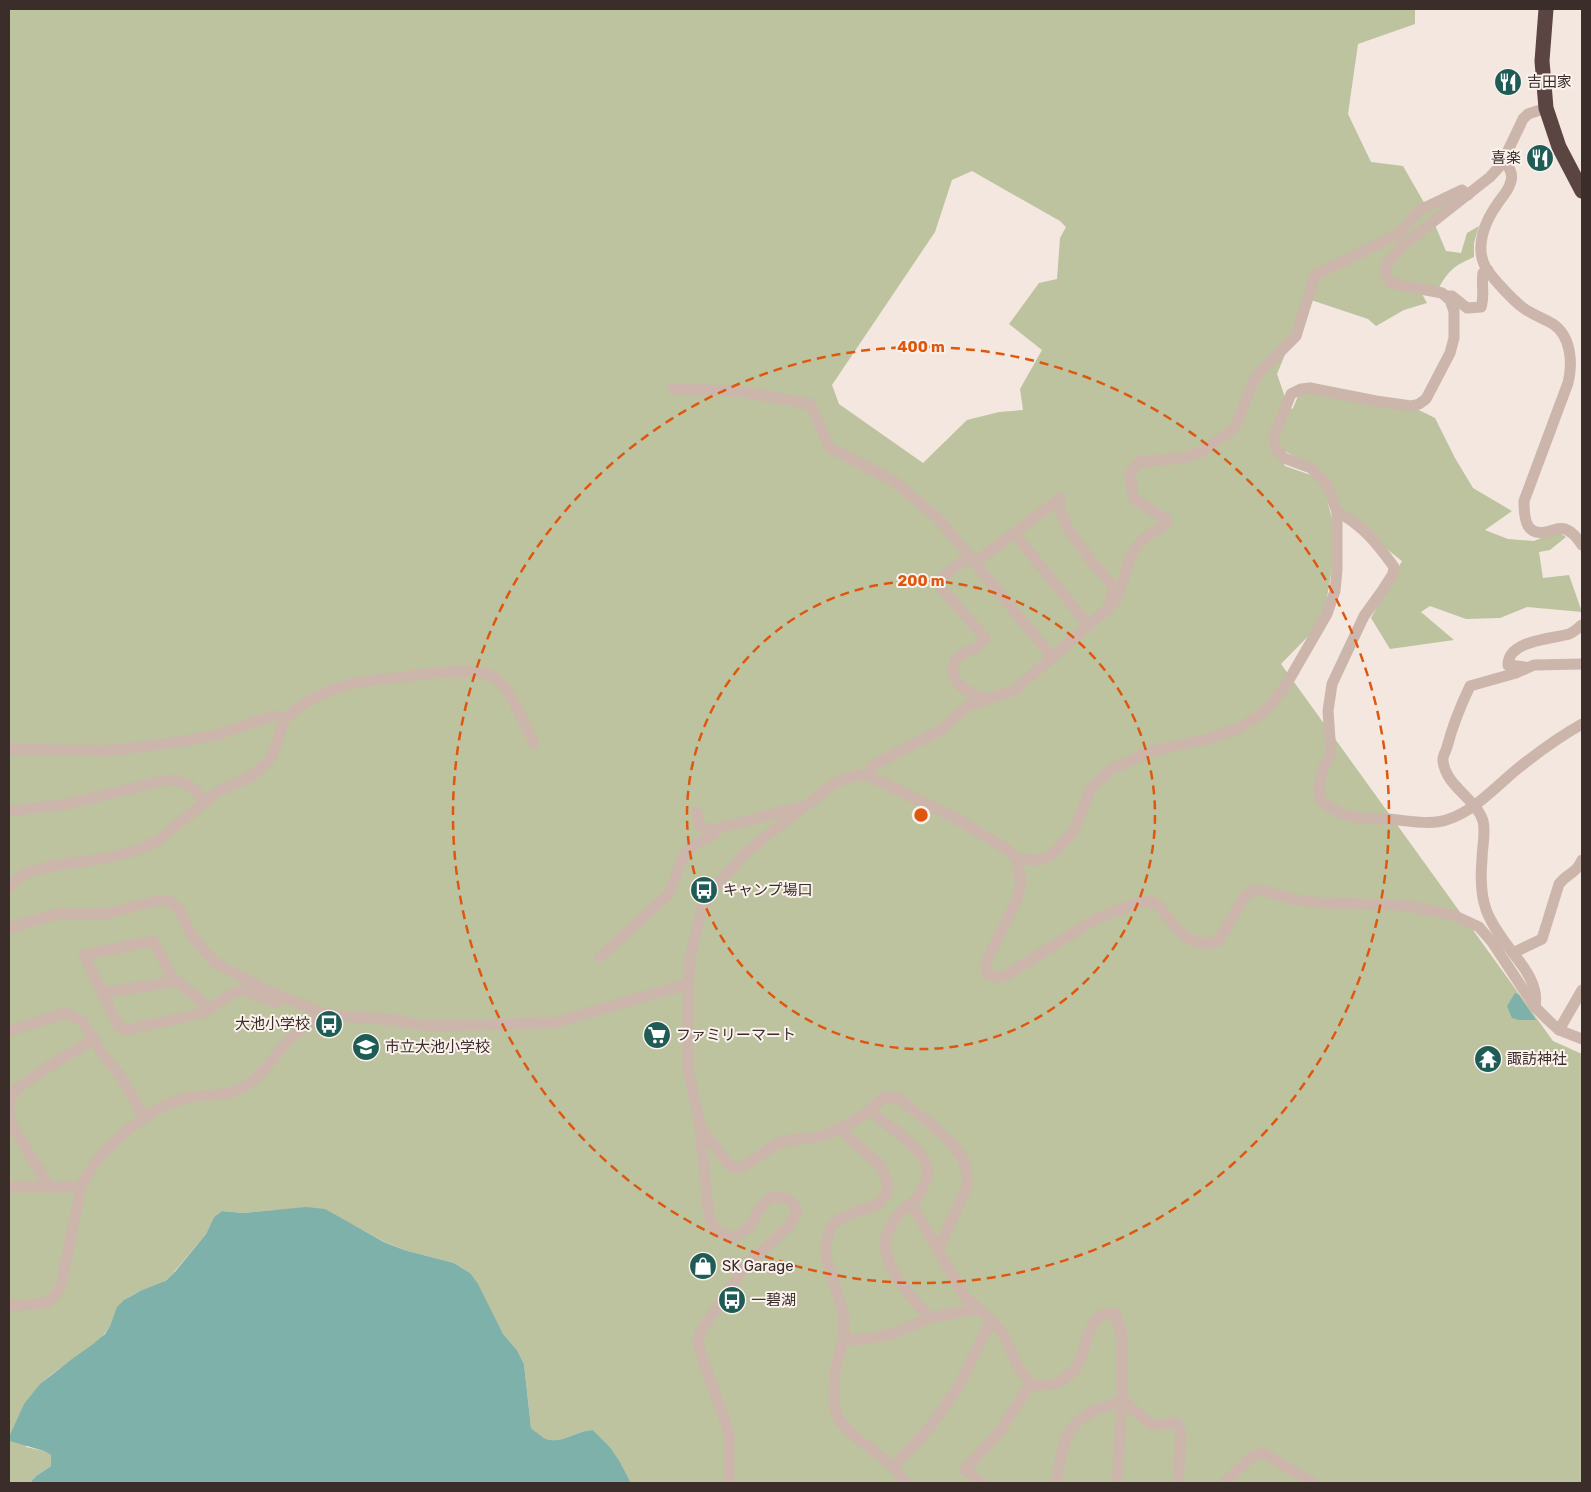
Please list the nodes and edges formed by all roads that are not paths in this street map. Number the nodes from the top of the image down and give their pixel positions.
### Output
1 (1546, 9) edge
2 (1546, 108) junction
3 (1503, 161) junction
4 (1582, 190) edge
5 (1468, 194) junction
6 (1488, 270) junction
7 (1446, 296) junction
8 (673, 389) dead end
9 (1337, 512) junction
10 (1014, 533) junction
11 (1582, 544) edge
12 (971, 560) junction
13 (1111, 605) junction
14 (1088, 625) junction
15 (1582, 625) edge
16 (1052, 657) junction
17 (1582, 664) edge
18 (1529, 667) junction
19 (986, 701) junction
20 (285, 718) junction
21 (1582, 724) edge
22 (534, 743) dead end
23 (9, 749) edge
24 (869, 776) junction
25 (206, 802) junction
26 (1474, 805) junction
27 (804, 806) junction
28 (10, 812) edge
29 (698, 812) dead end
30 (712, 830) junction
31 (1017, 858) junction
32 (1582, 860) edge
33 (9, 887) edge
34 (9, 928) edge
35 (1514, 953) junction
36 (600, 956) dead end
37 (177, 981) junction
38 (688, 984) junction
39 (1582, 990) edge
40 (103, 993) junction
41 (294, 1002) junction
42 (1535, 1007) junction
43 (210, 1009) junction
44 (322, 1013) junction
45 (1559, 1030) junction
46 (9, 1031) edge
47 (94, 1039) junction
48 (1582, 1039) edge
49 (9, 1105) edge
50 (870, 1111) junction
51 (9, 1114) edge
52 (144, 1117) junction
53 (700, 1125) junction
54 (841, 1129) junction
55 (9, 1187) edge
56 (49, 1187) junction
57 (81, 1187) junction
58 (911, 1203) junction
59 (938, 1249) junction
60 (9, 1306) edge
61 (977, 1309) junction
62 (930, 1318) junction
63 (991, 1320) junction
64 (842, 1341) junction
65 (1030, 1385) junction
66 (1122, 1400) junction
67 (894, 1467) junction
68 (729, 1483) edge
69 (906, 1483) edge
70 (982, 1483) edge
71 (1056, 1483) edge
72 (1117, 1483) edge
73 (1178, 1483) edge
74 (1224, 1483) edge
75 (1313, 1483) edge

1 - 2 highway
2 - 3 street
2 - 4 highway
3 - 5 street
3 - 6 street
5 - 7 street
5 - 13 street
6 - 7 street
6 - 11 street
7 - 9 street
8 - 12 street
9 - 26 street
9 - 31 street
10 - 12 street
10 - 13 street
10 - 14 street
12 - 16 street
12 - 19 street
13 - 14 street
14 - 16 street
15 - 18 street
16 - 19 street
17 - 18 street
18 - 26 street
19 - 24 street
20 - 22 street
20 - 23 street
20 - 25 street
21 - 26 street
24 - 27 street
24 - 31 street
25 - 28 street
25 - 33 street
26 - 35 street
27 - 30 street
27 - 38 street
29 - 30 street
30 - 36 street
31 - 42 street
32 - 35 street
34 - 41 street
35 - 42 street
37 - 40 street
37 - 40 street
37 - 43 street
38 - 44 street
38 - 53 street
39 - 45 street
40 - 43 street
41 - 43 street
41 - 44 street
42 - 45 street
44 - 52 street
45 - 48 street
46 - 47 street
47 - 49 street
47 - 52 street
50 - 54 street
50 - 58 street
50 - 59 street
51 - 56 street
52 - 57 street
53 - 54 street
53 - 68 street
54 - 64 street
55 - 56 street
56 - 57 street
57 - 60 street
58 - 59 street
58 - 62 street
59 - 61 street
61 - 62 street
61 - 63 street
62 - 64 street
63 - 65 street
63 - 67 street
64 - 67 street
65 - 66 street
65 - 70 street
66 - 71 street
66 - 72 street
66 - 73 street
67 - 69 street
74 - 75 street

